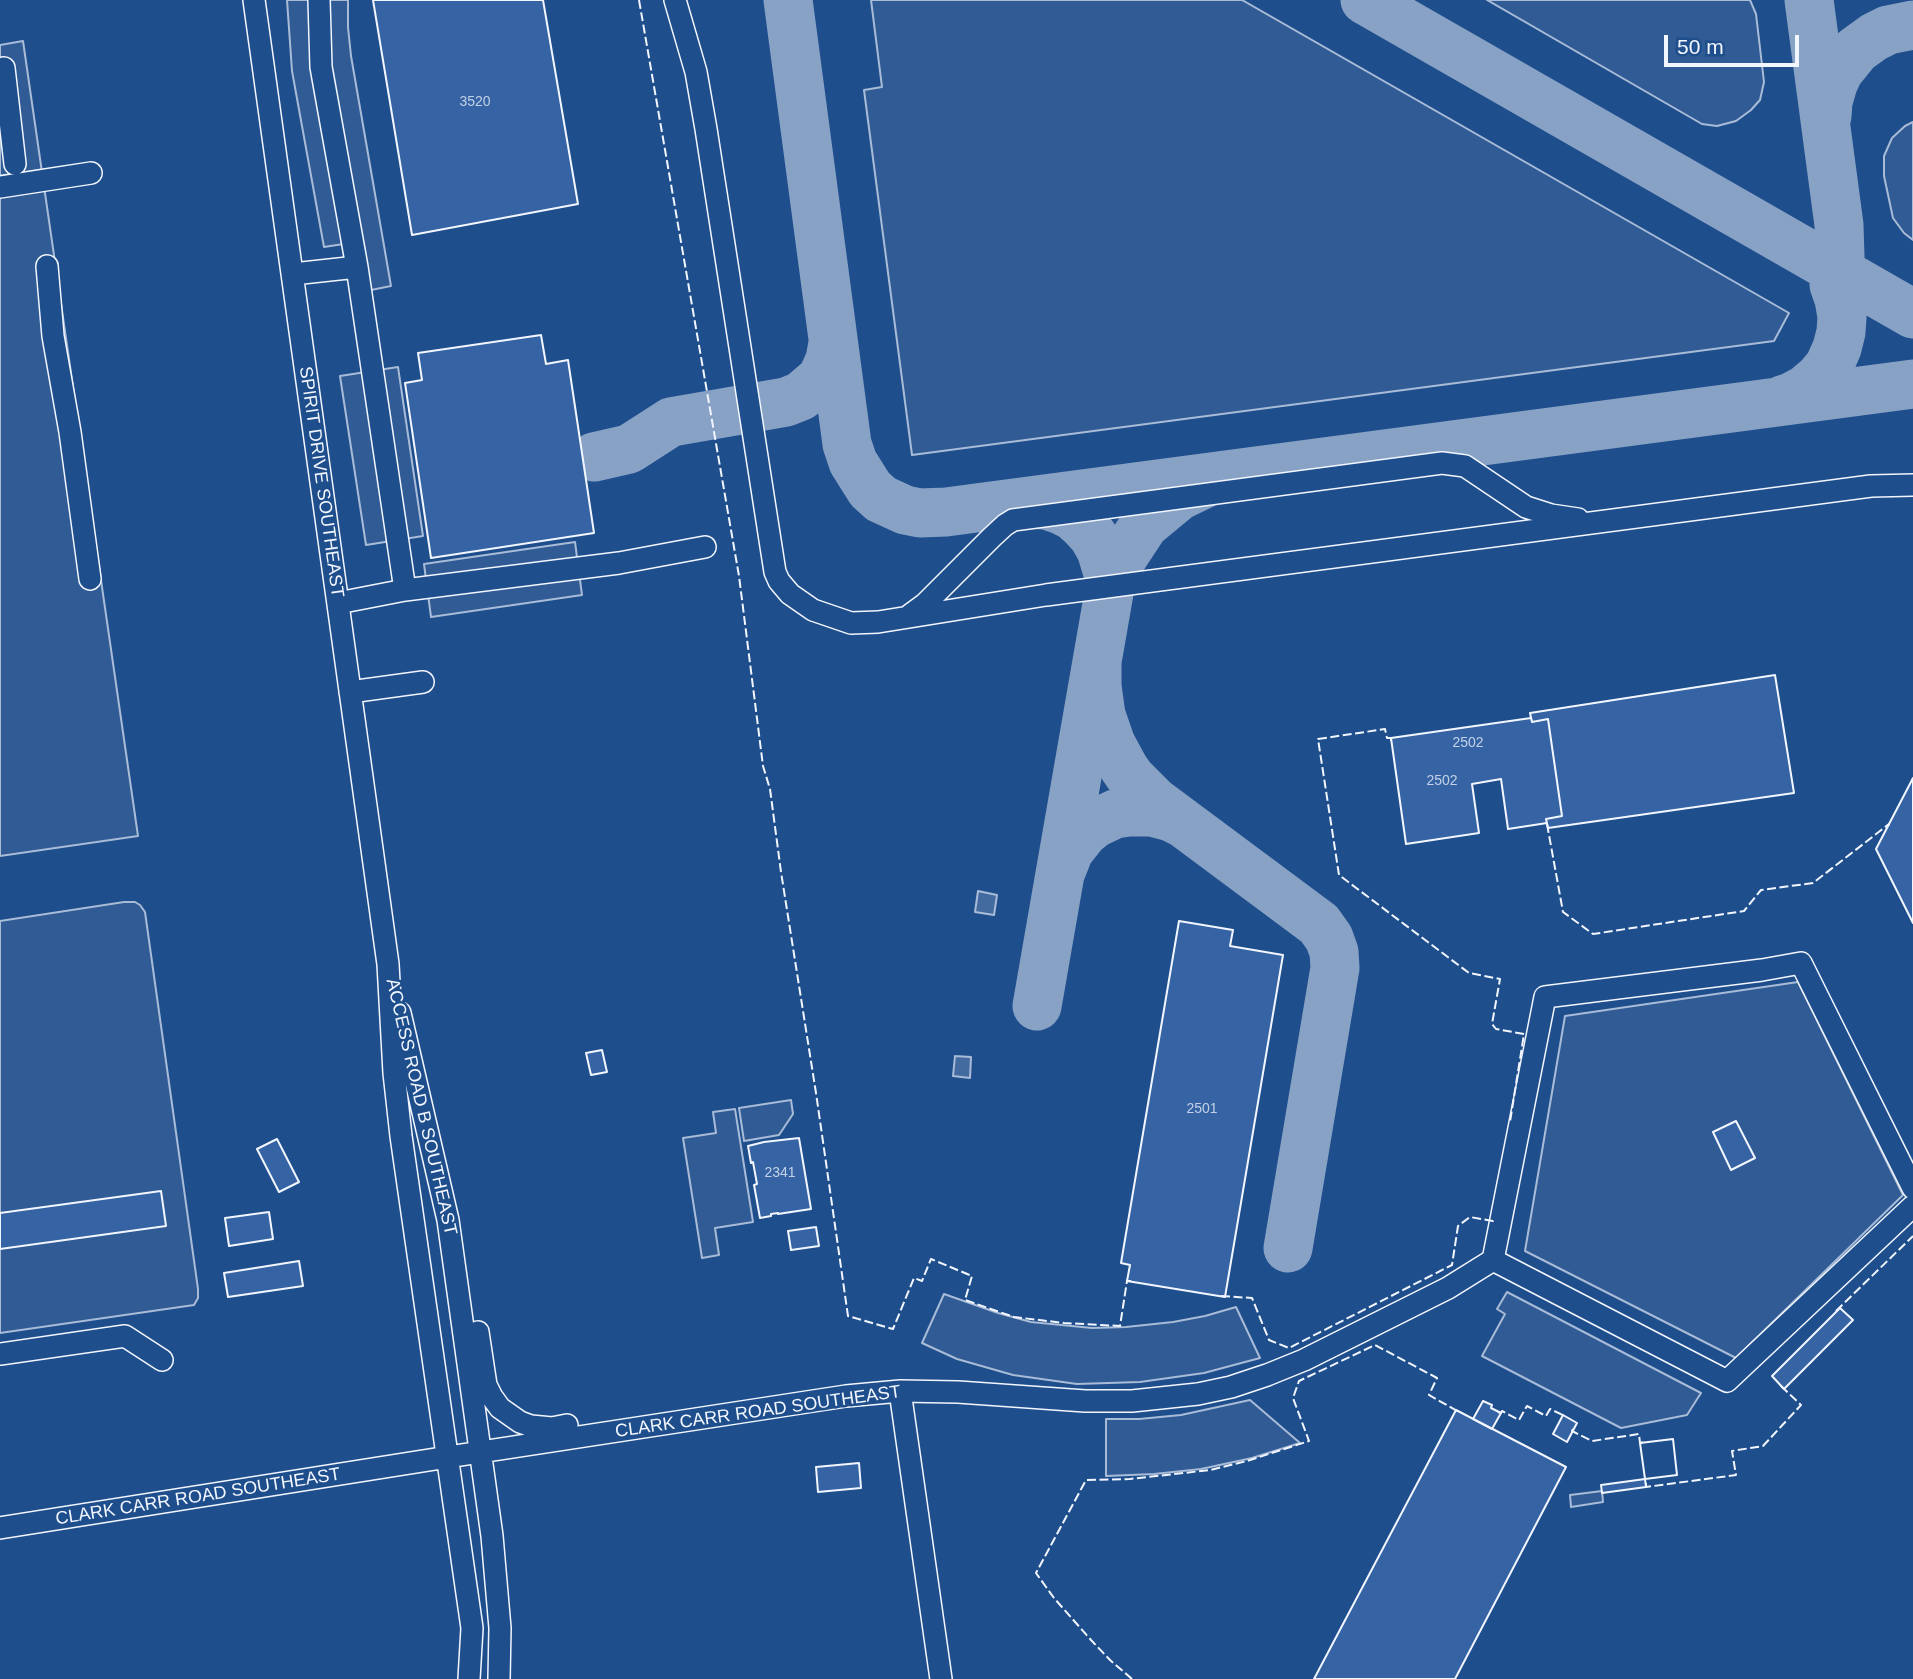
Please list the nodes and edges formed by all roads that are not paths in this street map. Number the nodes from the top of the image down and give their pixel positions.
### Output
1 (254, 0) edge
2 (319, 0) edge
3 (675, 0) edge
4 (4, 68) dead end
5 (15, 164) dead end
6 (91, 173) dead end
7 (0, 187) edge
8 (47, 267) dead end
9 (357, 267) junction
10 (293, 274) junction
11 (1913, 485) edge
12 (1622, 520) junction
13 (705, 547) dead end
14 (90, 579) dead end
15 (405, 590) junction
16 (338, 603) junction
17 (902, 618) junction
18 (424, 682) dead end
19 (351, 692) junction
20 (388, 964) junction
21 (1913, 1188) edge
22 (1913, 1206) edge
23 (448, 1220) junction
24 (1493, 1260) junction
25 (0, 1354) edge
26 (162, 1360) dead end
27 (900, 1391) junction
28 (676, 1422) junction
29 (481, 1452) junction
30 (448, 1457) junction
31 (0, 1528) edge
32 (469, 1679) edge
33 (499, 1679) edge
34 (941, 1679) edge

1 - 10 street, SPIRIT DRIVE SOUTHEAST
2 - 9 street
3 - 17 street
4 - 5 street
6 - 7 street
8 - 14 street
9 - 10 street
9 - 15 street
10 - 16 street, SPIRIT DRIVE SOUTHEAST
11 - 12 street
12 - 17 street
12 - 17 street
13 - 15 street
15 - 16 street
16 - 19 street, SPIRIT DRIVE SOUTHEAST
18 - 19 street
19 - 20 street, SPIRIT DRIVE SOUTHEAST
20 - 23 street, ACCESS ROAD B SOUTHEAST
20 - 30 street, ACCESS ROAD B SOUTHEAST
21 - 24 street
22 - 24 street
23 - 28 street
23 - 29 street, ACCESS ROAD B SOUTHEAST
24 - 27 street, CLARK CARR ROAD SOUTHEAST
25 - 26 street
27 - 28 street, CLARK CARR ROAD SOUTHEAST
27 - 34 street
28 - 29 street, CLARK CARR ROAD SOUTHEAST
29 - 30 street, CLARK CARR ROAD SOUTHEAST
29 - 33 street
30 - 31 street, CLARK CARR ROAD SOUTHEAST
30 - 32 street

